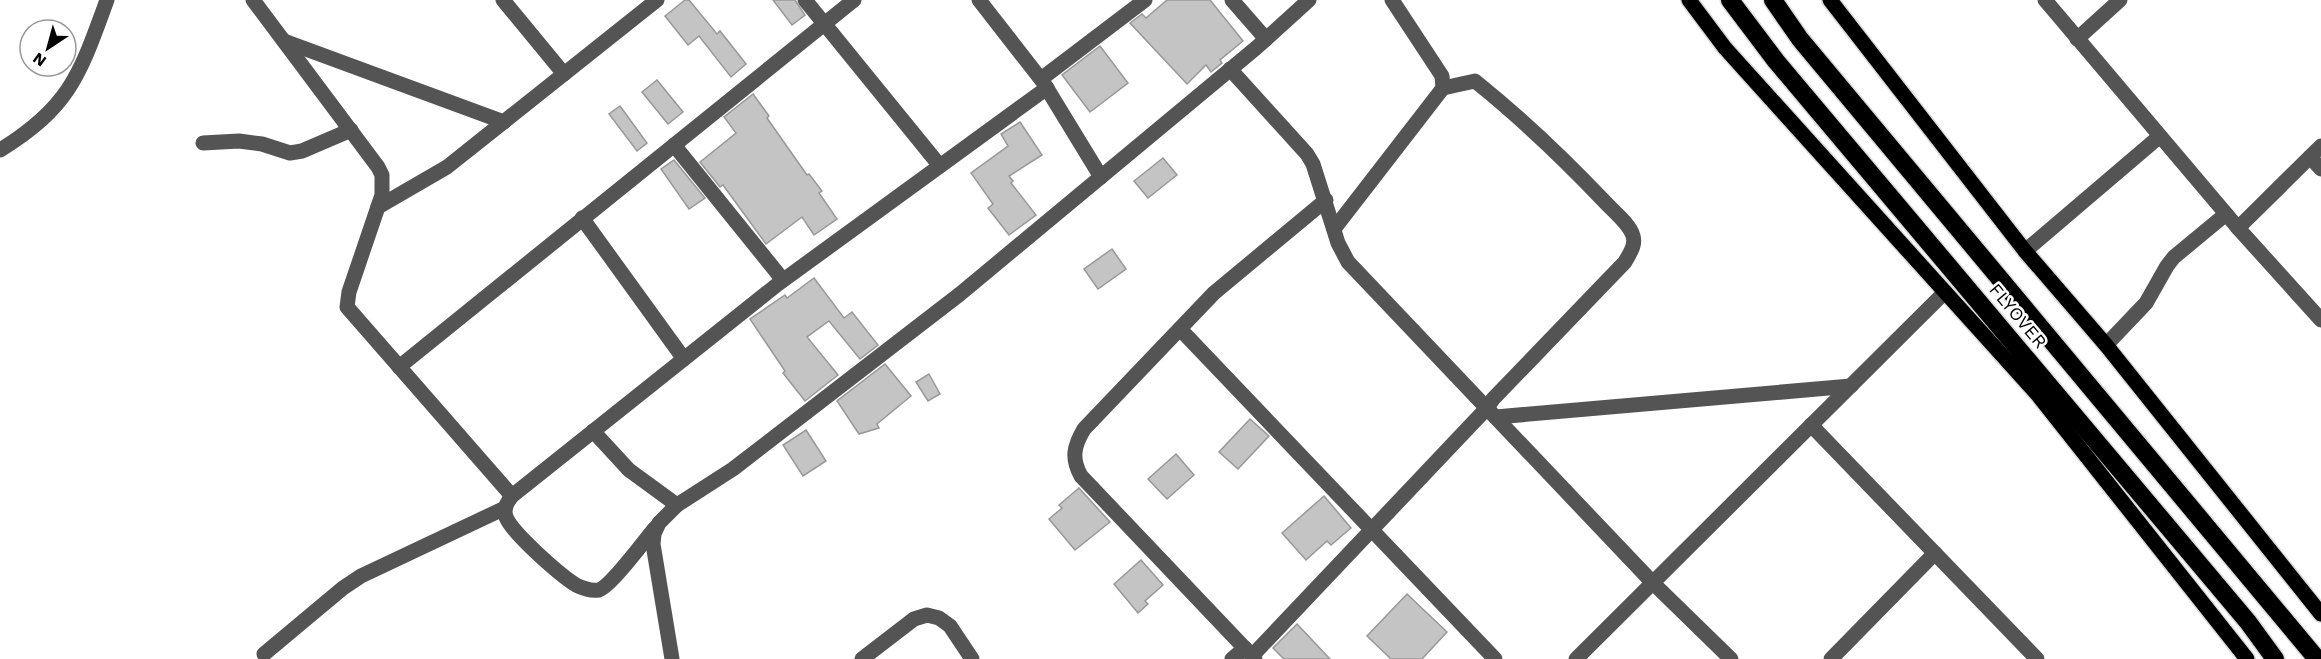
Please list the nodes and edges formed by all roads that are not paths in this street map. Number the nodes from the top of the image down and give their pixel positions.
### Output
1 (107, 0) edge
2 (253, 0) edge
3 (502, 0) edge
4 (805, 0) edge
5 (854, 0) edge
6 (979, 0) edge
7 (1145, 0) edge
8 (1232, 0) edge
9 (1309, 0) edge
10 (1392, 0) edge
11 (1689, 0) edge
12 (1730, 0) edge
13 (1773, 0) edge
14 (1830, 0) edge
15 (2045, 0) edge
16 (2120, 0) edge
17 (653, 1) edge
18 (825, 24) junction
19 (1266, 39) junction
20 (2077, 39) junction
21 (284, 40) junction
22 (1230, 69) junction
23 (564, 74) junction
24 (1044, 84) junction
25 (1443, 88) junction
26 (504, 122) junction
27 (351, 130) junction
28 (2160, 136) junction
29 (202, 143) dead end
30 (674, 145) junction
31 (2321, 146) edge
32 (0, 150) edge
33 (2310, 157) junction
34 (940, 166) junction
35 (2321, 169) edge
36 (1101, 177) junction
37 (1326, 200) junction
38 (378, 207) junction
39 (2226, 214) junction
40 (582, 218) junction
41 (2238, 228) junction
42 (1334, 229) junction
43 (2025, 250) junction
44 (783, 280) junction
45 (1945, 292) junction
46 (2321, 320) edge
47 (1180, 329) junction
48 (2106, 345) junction
49 (684, 359) junction
50 (399, 367) junction
51 (1851, 386) junction
52 (1491, 412) junction
53 (1811, 425) junction
54 (593, 431) junction
55 (508, 502) junction
56 (677, 505) junction
57 (659, 523) junction
58 (1372, 531) junction
59 (1935, 553) junction
60 (1653, 582) junction
61 (2321, 614) edge
62 (264, 654) dead end
63 (1251, 654) edge
64 (672, 659) edge
65 (862, 659) edge
66 (972, 659) edge
67 (1232, 659) edge
68 (1495, 659) edge
69 (1576, 659) edge
70 (1731, 659) edge
71 (1831, 659) edge
72 (2037, 659) edge
73 (2247, 659) edge
74 (2275, 659) edge
75 (2317, 659) edge

1 - 32 street
2 - 21 street
3 - 23 street
4 - 18 street
5 - 18 street
6 - 24 street
7 - 24 street
8 - 19 street
9 - 19 street
10 - 25 street
11 - 45 main road
12 - 74 highway, FLYOVER
13 - 75 highway, FLYOVER
14 - 43 main road
15 - 20 street
16 - 20 street
17 - 23 street
18 - 30 street
18 - 34 street
19 - 22 street
20 - 28 street
21 - 26 street
21 - 27 street
22 - 36 street
22 - 37 street
23 - 26 street
24 - 34 street
24 - 36 street
25 - 42 street
25 - 52 street
26 - 38 street
27 - 29 street
27 - 38 street
28 - 39 street
28 - 43 street
30 - 40 street
30 - 44 street
31 - 33 street
33 - 35 street
33 - 41 street
34 - 44 street
36 - 56 street
37 - 42 street
37 - 47 street
38 - 50 street
39 - 41 street
39 - 48 street
40 - 49 street
40 - 50 street
41 - 46 street
42 - 52 street
43 - 48 main road
44 - 49 street
45 - 51 street
45 - 73 main road
47 - 58 street
47 - 63 street
48 - 61 main road
49 - 54 street
50 - 55 street
51 - 52 street
51 - 53 street
52 - 58 street
52 - 60 street
53 - 59 street
53 - 60 street
54 - 55 street
54 - 56 street
55 - 57 street
55 - 62 street
56 - 57 street
57 - 64 street
58 - 63 street
58 - 68 street
59 - 71 street
59 - 72 street
60 - 69 street
60 - 70 street
63 - 67 street
65 - 66 street

